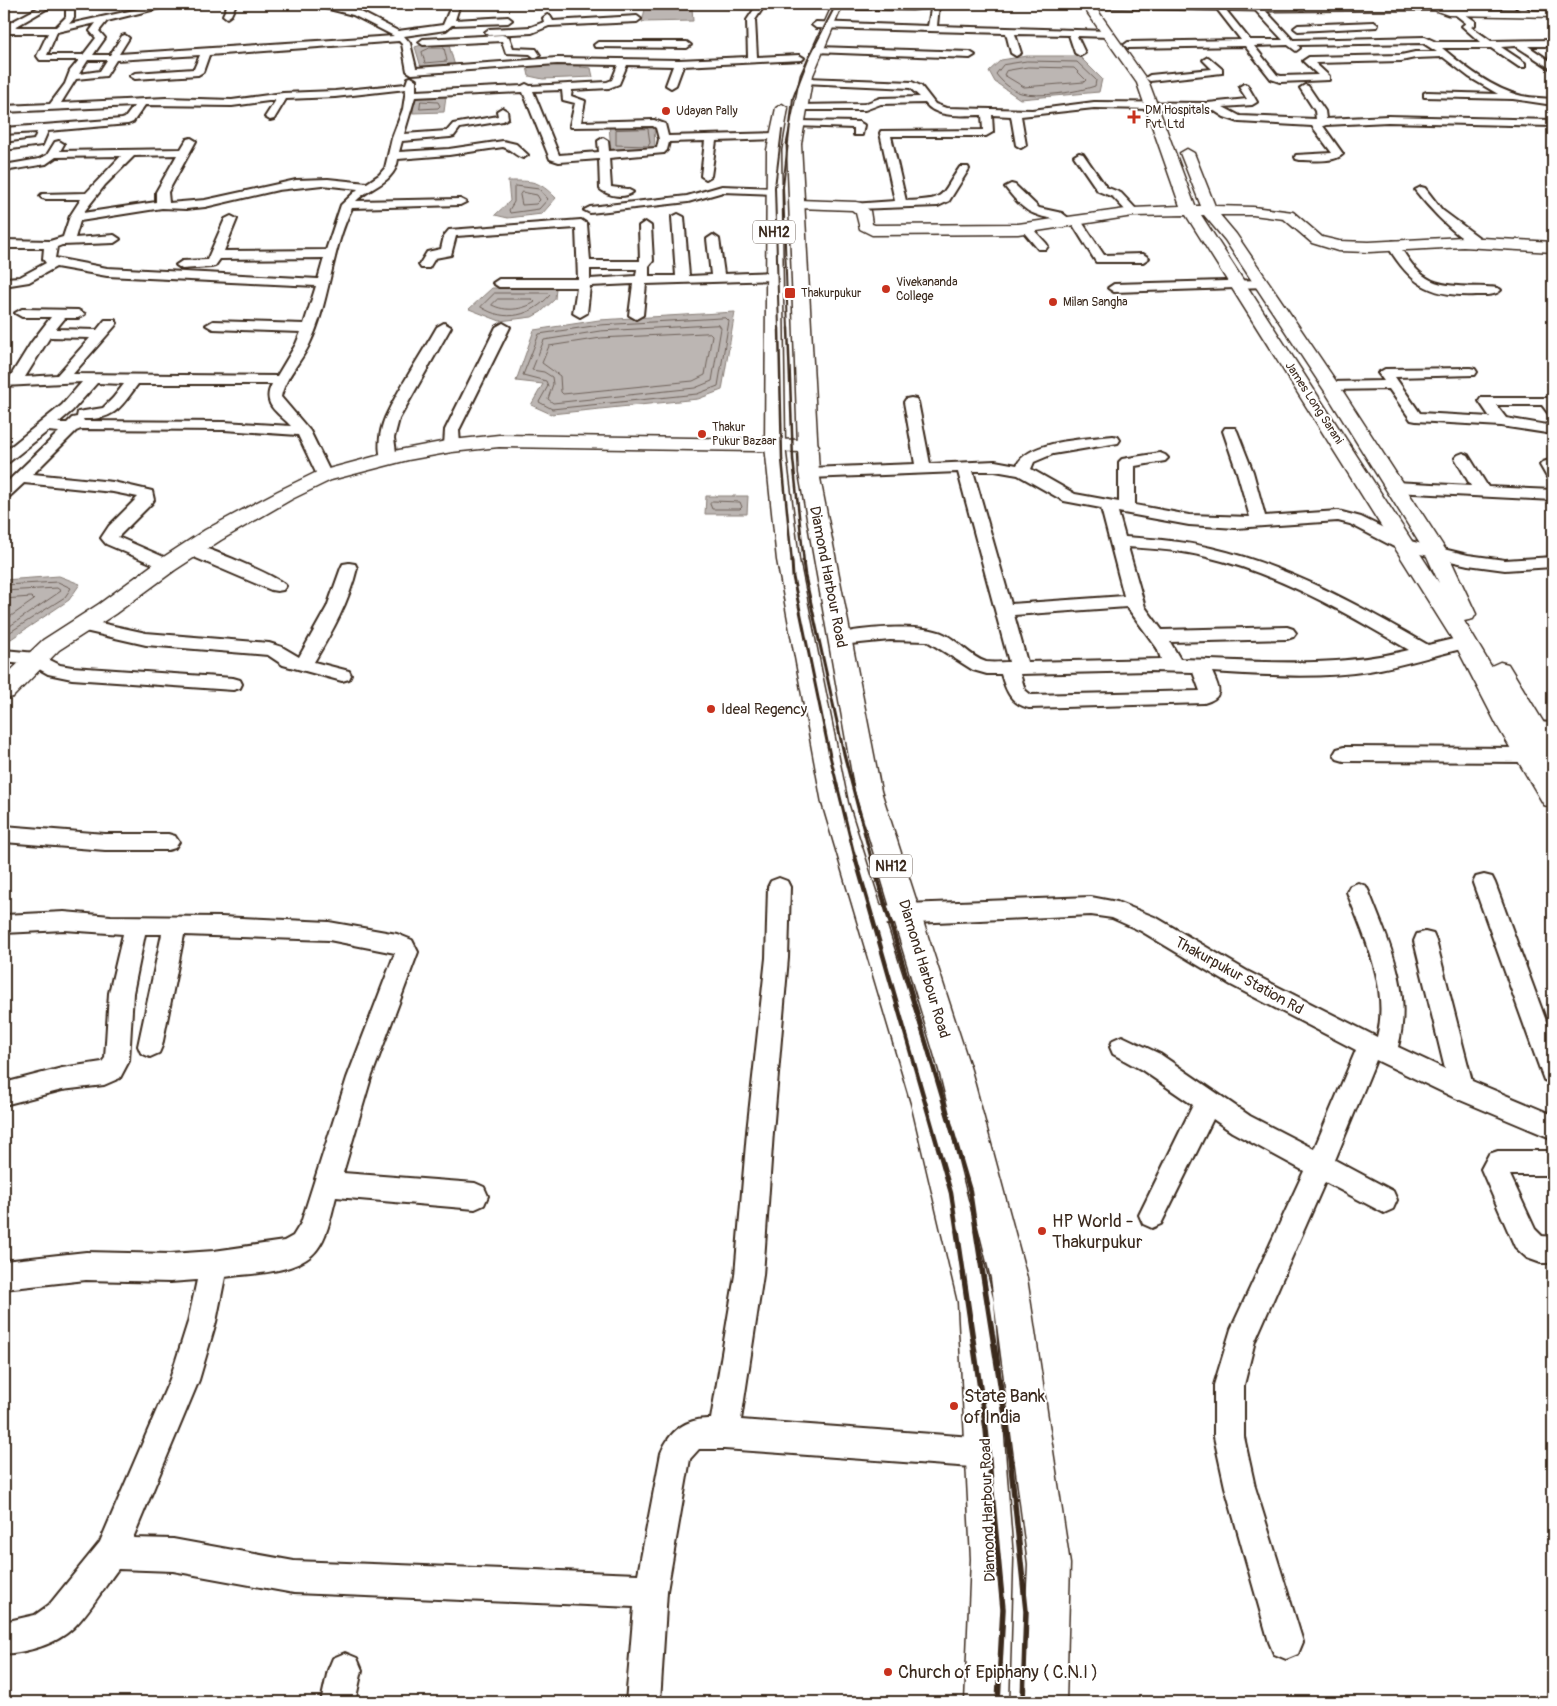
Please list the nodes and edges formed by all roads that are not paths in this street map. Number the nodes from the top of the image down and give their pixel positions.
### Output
1 (51, 4) edge
2 (75, 4) edge
3 (171, 4) edge
4 (232, 4) edge
5 (320, 4) edge
6 (456, 4) edge
7 (612, 4) edge
8 (647, 4) edge
9 (654, 4) edge
10 (720, 4) edge
11 (744, 4) edge
12 (789, 4) edge
13 (955, 4) edge
14 (1039, 4) edge
15 (1087, 4) edge
16 (1102, 4) edge
17 (1516, 4) edge
18 (765, 5) edge
19 (935, 5) junction
20 (1435, 5) edge
21 (1218, 6) edge
22 (1299, 6) edge
23 (1258, 8) junction
24 (1456, 12) junction
25 (1528, 13) junction
26 (228, 14) dead end
27 (1553, 14) edge
28 (105, 18) junction
29 (514, 19) dead end
30 (4, 23) edge
31 (17, 23) junction
32 (450, 24) junction
33 (1374, 25) dead end
34 (908, 28) junction
35 (932, 29) junction
36 (1278, 29) junction
37 (4, 30) edge
38 (56, 30) junction
39 (967, 30) junction
40 (1010, 31) junction
41 (596, 33) junction
42 (1072, 33) junction
43 (125, 38) dead end
44 (1119, 38) junction
45 (402, 39) junction
46 (467, 39) junction
47 (1290, 42) junction
48 (1246, 43) junction
49 (1553, 43) edge
50 (1519, 44) junction
51 (687, 45) dead end
52 (1469, 45) junction
53 (1492, 45) junction
54 (1434, 46) junction
55 (470, 49) dead end
56 (206, 52) junction
57 (898, 52) junction
58 (1016, 53) dead end
59 (970, 54) junction
60 (1080, 54) dead end
61 (1445, 55) junction
62 (151, 56) junction
63 (813, 56) edge
64 (114, 57) junction
65 (85, 58) junction
66 (753, 60) junction
67 (1208, 60) dead end
68 (1309, 60) junction
69 (599, 61) junction
70 (624, 62) junction
71 (536, 63) junction
72 (679, 63) junction
73 (897, 65) dead end
74 (1522, 65) dead end
75 (504, 66) junction
76 (972, 66) dead end
77 (1553, 68) edge
78 (412, 71) junction
79 (914, 73) dead end
80 (188, 74) junction
81 (94, 76) junction
82 (135, 76) junction
83 (73, 77) junction
84 (1150, 78) junction
85 (182, 82) dead end
86 (509, 82) junction
87 (671, 84) dead end
88 (567, 86) junction
89 (1244, 87) dead end
90 (526, 88) junction
91 (918, 88) junction
92 (1304, 88) dead end
93 (411, 90) junction
94 (1427, 95) dead end
95 (284, 96) junction
96 (1470, 97) junction
97 (1516, 97) junction
98 (926, 100) junction
99 (1553, 102) edge
100 (141, 103) junction
101 (114, 104) junction
102 (72, 106) junction
103 (529, 106) junction
104 (1159, 106) junction
105 (1209, 106) junction
106 (53, 107) junction
107 (4, 109) edge
108 (483, 110) dead end
109 (502, 111) junction
110 (988, 112) junction
111 (1016, 113) junction
112 (270, 117) dead end
113 (1496, 121) junction
114 (1553, 123) edge
115 (603, 124) junction
116 (1319, 124) junction
117 (4, 131) edge
118 (858, 133) dead end
119 (41, 135) junction
120 (397, 138) junction
121 (711, 138) junction
122 (664, 139) junction
123 (191, 141) dead end
124 (1021, 145) dead end
125 (8, 147) edge
126 (185, 152) junction
127 (52, 154) junction
128 (131, 154) junction
129 (523, 155) dead end
130 (604, 155) junction
131 (4, 156) edge
132 (393, 156) junction
133 (1079, 156) dead end
134 (1300, 157) dead end
135 (4, 168) edge
136 (964, 169) dead end
137 (706, 176) dead end
138 (369, 187) junction
139 (1012, 187) dead end
140 (1421, 190) dead end
141 (774, 191) junction
142 (627, 192) dead end
143 (46, 196) dead end
144 (90, 196) junction
145 (460, 202) dead end
146 (164, 204) junction
147 (798, 204) junction
148 (901, 204) junction
149 (347, 205) junction
150 (856, 206) junction
151 (590, 210) dead end
152 (1199, 210) junction
153 (1134, 212) junction
154 (678, 217) dead end
155 (76, 218) junction
156 (231, 219) dead end
157 (1072, 222) junction
158 (645, 226) dead end
159 (1026, 228) junction
160 (786, 232) junction
161 (114, 239) dead end
162 (713, 239) dead end
163 (64, 242) junction
164 (1477, 242) junction
165 (4, 244) edge
166 (50, 245) junction
167 (1393, 245) junction
168 (1042, 246) dead end
169 (1553, 246) edge
170 (331, 254) junction
171 (216, 255) junction
172 (1143, 258) dead end
173 (54, 263) junction
174 (425, 265) dead end
175 (584, 265) junction
176 (643, 265) junction
177 (107, 272) junction
178 (775, 276) junction
179 (718, 278) junction
180 (640, 280) junction
181 (683, 280) junction
182 (4, 282) edge
183 (322, 283) junction
184 (499, 283) dead end
185 (585, 284) junction
186 (1262, 284) junction
187 (1238, 285) junction
188 (1114, 288) dead end
189 (1496, 290) dead end
190 (580, 313) dead end
191 (22, 314) dead end
192 (61, 314) junction
193 (78, 314) dead end
194 (636, 315) dead end
195 (110, 323) dead end
196 (213, 324) dead end
197 (503, 326) dead end
198 (310, 328) junction
199 (444, 328) dead end
200 (45, 333) junction
201 (101, 334) junction
202 (1470, 372) dead end
203 (62, 378) junction
204 (94, 378) junction
205 (134, 380) junction
206 (281, 380) junction
207 (9, 381) edge
208 (1393, 385) junction
209 (1330, 386) junction
210 (911, 402) dead end
211 (1552, 408) edge
212 (61, 412) junction
213 (84, 415) junction
214 (1501, 422) junction
215 (44, 426) junction
216 (68, 428) junction
217 (1553, 430) edge
218 (303, 431) junction
219 (1230, 431) dead end
220 (1113, 440) dead end
221 (452, 446) junction
222 (775, 446) junction
223 (809, 446) junction
224 (1160, 458) dead end
225 (1463, 458) dead end
226 (4, 459) edge
227 (389, 460) junction
228 (1553, 464) edge
229 (964, 467) junction
230 (924, 470) junction
231 (1023, 471) junction
232 (809, 473) junction
233 (324, 476) junction
234 (1553, 476) edge
235 (20, 478) junction
236 (1394, 487) junction
237 (1482, 491) junction
238 (4, 493) edge
239 (1553, 495) edge
240 (1108, 506) junction
241 (1127, 508) junction
242 (1259, 522) junction
243 (1118, 541) junction
244 (1404, 545) junction
245 (192, 549) junction
246 (1436, 552) junction
247 (1553, 562) edge
248 (167, 565) junction
249 (349, 568) dead end
250 (277, 586) dead end
251 (1134, 601) junction
252 (1004, 610) junction
253 (82, 625) junction
254 (1287, 633) dead end
255 (1158, 636) junction
256 (840, 639) junction
257 (1466, 642) junction
258 (1424, 651) junction
259 (4, 656) edge
260 (36, 659) junction
261 (303, 665) junction
262 (1172, 665) junction
263 (1200, 666) junction
264 (1015, 668) junction
265 (342, 675) dead end
266 (233, 684) dead end
267 (4, 691) edge
268 (1544, 730) edge
269 (1344, 754) dead end
270 (1528, 755) junction
271 (1553, 759) edge
272 (1553, 798) edge
273 (4, 834) edge
274 (168, 842) dead end
275 (1484, 883) dead end
276 (778, 887) dead end
277 (1358, 892) dead end
278 (906, 913) junction
279 (870, 916) junction
280 (4, 924) edge
281 (136, 925) junction
282 (175, 926) junction
283 (1425, 941) dead end
284 (150, 1046) dead end
285 (1122, 1047) dead end
286 (1378, 1049) junction
287 (1553, 1072) edge
288 (1462, 1089) junction
289 (4, 1094) edge
290 (1208, 1102) junction
291 (1553, 1127) edge
292 (1553, 1164) edge
293 (1319, 1167) junction
294 (327, 1184) junction
295 (474, 1196) dead end
296 (1384, 1200) dead end
297 (1152, 1214) dead end
298 (1553, 1250) edge
299 (214, 1265) junction
300 (4, 1275) edge
301 (724, 1434) junction
302 (986, 1453) junction
303 (111, 1553) junction
304 (651, 1591) junction
305 (4, 1638) edge
306 (1286, 1642) dead end
307 (345, 1670) dead end
308 (338, 1702) edge
309 (643, 1702) edge
310 (988, 1702) edge
311 (1044, 1702) edge

1 - 31 street
2 - 38 street
3 - 28 street
4 - 26 street
5 - 45 street
6 - 32 street
7 - 8 street
8 - 9 street
8 - 41 street
10 - 11 street
11 - 18 street
12 - 18 street
12 - 63 street
13 - 19 main road
14 - 15 main road
15 - 16 main road
15 - 44 main road, James Long Sarani
16 - 21 main road
16 - 44 main road
17 - 25 street
18 - 66 street
19 - 35 street
19 - 63 main road
20 - 22 main road
20 - 24 main road
21 - 23 main road
21 - 48 street
22 - 23 main road
23 - 36 street
24 - 25 main road
24 - 53 street
25 - 27 main road
28 - 38 street
28 - 65 street
29 - 32 street
30 - 31 street
31 - 37 street
32 - 41 street
32 - 45 street
33 - 36 street
34 - 35 street
34 - 57 street
34 - 63 street
35 - 39 street
36 - 47 street
37 - 38 street
38 - 65 street
39 - 40 street
39 - 59 street
40 - 42 street
40 - 58 street
41 - 51 street
41 - 69 street
42 - 44 street
42 - 60 street
43 - 64 street
44 - 48 street
44 - 84 main road
44 - 104 main road, James Long Sarani
45 - 46 street
45 - 56 street
45 - 78 street
46 - 55 street
46 - 71 street
47 - 48 street
47 - 54 street
47 - 68 street
48 - 68 street
49 - 50 street
50 - 53 street
50 - 77 street
52 - 53 street
52 - 54 street
52 - 61 street
53 - 74 street
54 - 61 street
56 - 62 street
56 - 80 street
57 - 59 street
57 - 63 street
57 - 73 street
59 - 76 street
61 - 68 street
61 - 97 street
62 - 64 street
62 - 82 street
63 - 66 street
63 - 91 street
63 - 98 street
63 - 118 street
63 - 121 street
63 - 141 main road, Diamond Harbour Road / NH12
63 - 147 main road, Diamond Harbour Road / NH12
64 - 65 street
64 - 81 street
65 - 83 street
66 - 72 street
67 - 84 street
69 - 70 street
69 - 71 street
70 - 72 street
70 - 88 street
71 - 75 street
72 - 87 street
75 - 78 street
75 - 86 street
78 - 93 street
79 - 91 street
80 - 82 street
80 - 85 street
81 - 83 street
81 - 102 street
82 - 101 street
83 - 106 street
84 - 104 main road
86 - 90 street
86 - 93 street
88 - 90 street
88 - 115 street
89 - 105 street
90 - 103 street
91 - 98 street
92 - 116 street
93 - 95 street
93 - 120 street
94 - 96 street
95 - 100 street
95 - 112 street
96 - 97 street
96 - 113 street
97 - 99 street
98 - 110 street
100 - 101 street
100 - 119 street
101 - 102 street
102 - 106 street
103 - 109 street
103 - 130 street
104 - 105 street
104 - 111 street
104 - 152 main road, James Long Sarani
105 - 116 street
106 - 107 street
108 - 109 street
109 - 120 street
110 - 111 street
110 - 148 street
111 - 124 street
113 - 114 street
113 - 116 street
115 - 122 street
115 - 130 street
116 - 134 street
117 - 119 street
119 - 125 street
119 - 127 street
120 - 132 street
121 - 122 street
121 - 137 street
122 - 130 street
123 - 126 street
125 - 131 street
126 - 128 street
126 - 146 street
127 - 128 street
127 - 135 street
128 - 144 street
129 - 132 street
130 - 142 street
132 - 138 street
133 - 153 street
136 - 148 street
138 - 146 street
138 - 149 street
139 - 157 street
140 - 164 street
141 - 151 street
141 - 160 main road, Diamond Harbour Road / NH12
143 - 144 street
144 - 155 street
145 - 149 street
146 - 155 street
147 - 150 main road
147 - 160 main road, Diamond Harbour Road / NH12
148 - 150 street
149 - 170 street
150 - 159 main road
152 - 153 main road
152 - 167 main road
152 - 186 main road
152 - 187 main road, James Long Sarani
153 - 157 main road
154 - 181 street
155 - 163 street
156 - 171 street
157 - 159 main road
157 - 172 street
158 - 176 street
159 - 168 street
160 - 178 main road, Diamond Harbour Road / NH12
160 - 223 main road, Diamond Harbour Road / NH12
161 - 163 street
162 - 179 street
163 - 166 street
164 - 167 main road
164 - 169 main road
165 - 166 street
166 - 173 street
167 - 189 street
170 - 171 street
170 - 183 street
171 - 177 street
173 - 177 street
173 - 182 street
174 - 175 street
175 - 176 street
175 - 185 street
176 - 180 street
177 - 183 street
178 - 179 street
178 - 222 main road, Diamond Harbour Road / NH12
179 - 181 street
180 - 181 street
180 - 185 street
180 - 194 street
183 - 198 street
184 - 185 street
185 - 190 street
186 - 187 street
186 - 209 main road
187 - 188 street
187 - 244 main road, James Long Sarani
191 - 192 street
192 - 193 street
192 - 200 street
195 - 201 street
196 - 198 street
197 - 221 street
198 - 206 street
199 - 227 street
200 - 201 street
200 - 207 street
201 - 203 street
202 - 208 street
203 - 204 street
203 - 207 street
204 - 205 street
204 - 212 street
205 - 206 street
205 - 213 street
206 - 218 street
208 - 209 street
208 - 214 street
209 - 236 main road
210 - 230 street
211 - 214 street
212 - 213 street
212 - 215 street
213 - 216 street
214 - 217 street
215 - 216 street
215 - 226 street
216 - 218 street
216 - 235 street
218 - 233 street
219 - 242 street
220 - 231 street
221 - 222 main road
221 - 227 main road
222 - 223 main road
222 - 279 main road, Diamond Harbour Road / NH12
223 - 232 main road, Diamond Harbour Road / NH12
224 - 241 street
225 - 237 street
227 - 233 main road
228 - 234 street
229 - 230 street
229 - 231 street
229 - 252 street
230 - 232 street
231 - 240 street
232 - 256 main road, Diamond Harbour Road / NH12
233 - 245 main road
235 - 238 street
235 - 248 street
236 - 237 street
236 - 246 main road
237 - 239 street
240 - 241 street
240 - 243 street
241 - 242 street
242 - 244 street
243 - 251 street
243 - 258 street
244 - 246 street
244 - 257 main road, James Long Sarani
245 - 248 main road
245 - 250 street
246 - 247 street
246 - 268 main road
248 - 253 main road
249 - 261 street
251 - 252 street
251 - 255 street
252 - 264 street
253 - 260 main road
253 - 261 street
254 - 255 street
255 - 262 street
256 - 264 street
256 - 278 main road, Diamond Harbour Road / NH12
257 - 258 street
257 - 270 main road, James Long Sarani
258 - 263 street
259 - 260 street
260 - 266 street
260 - 267 main road
261 - 265 street
262 - 263 street
262 - 264 street
263 - 264 street
268 - 271 main road
269 - 270 street
270 - 272 main road, James Long Sarani
273 - 274 street
275 - 287 street
276 - 301 street
277 - 286 street
278 - 279 street, Thakurpukur Station Rd
278 - 286 street, Thakurpukur Station Rd
278 - 311 main road, Diamond Harbour Road / NH12
279 - 302 main road, Diamond Harbour Road / NH12
280 - 281 street
281 - 282 street
281 - 289 street
282 - 284 street
282 - 294 street
283 - 288 street
285 - 290 street
286 - 288 street, Thakurpukur Station Rd
286 - 293 street
288 - 291 street, Thakurpukur Station Rd
290 - 293 street
290 - 297 street
292 - 298 street
293 - 296 street
293 - 306 street
294 - 295 street
294 - 299 street
299 - 300 street
299 - 303 street
301 - 302 street
301 - 304 street
302 - 310 main road, Diamond Harbour Road / NH12
303 - 304 street
303 - 305 street
304 - 309 street
307 - 308 street

